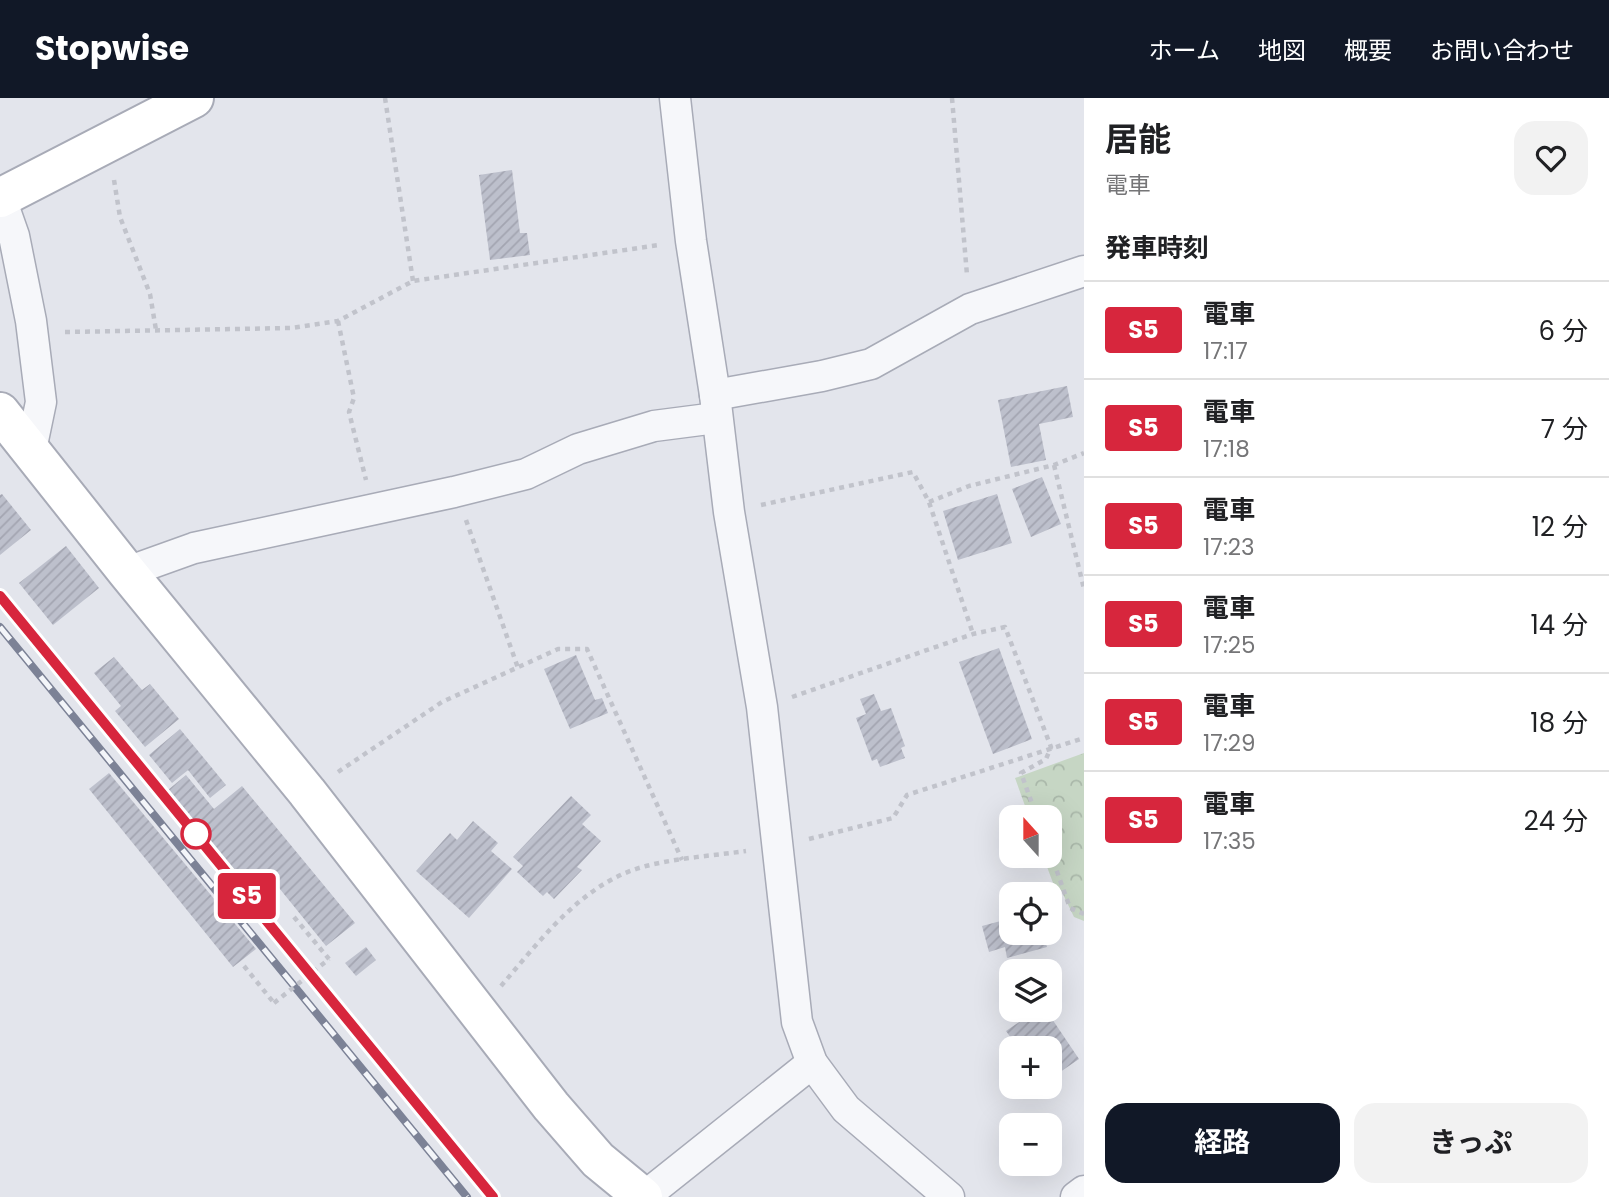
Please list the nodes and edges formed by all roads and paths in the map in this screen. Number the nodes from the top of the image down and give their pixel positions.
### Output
1 (194, 98) edge
2 (386, 98) edge
3 (676, 98) edge
4 (952, 98) edge
5 (108, 143) junction
6 (0, 197) edge
7 (691, 241) junction
8 (1084, 271) edge
9 (413, 281) junction
10 (970, 309) junction
11 (338, 321) junction
12 (156, 330) junction
13 (32, 333) junction
14 (715, 406) junction
15 (0, 412) edge
16 (31, 450) junction
17 (1084, 453) edge
18 (1054, 465) junction
19 (454, 492) junction
20 (929, 502) junction
21 (373, 509) junction
22 (729, 512) junction
23 (127, 572) junction
24 (1084, 589) edge
25 (973, 635) junction
26 (518, 668) junction
27 (762, 707) junction
28 (1084, 738) edge
29 (1051, 747) junction
30 (307, 792) junction
31 (1033, 805) edge
32 (777, 847) junction
33 (681, 860) junction
34 (1056, 868) edge
35 (1084, 914) edge
36 (294, 917) dead end
37 (244, 966) dead end
38 (478, 1013) junction
39 (813, 1063) junction
40 (1084, 1191) edge
41 (643, 1197) edge
42 (949, 1197) edge
43 (1076, 1197) edge

1 - 5 street
2 - 9 path
3 - 7 street
4 - 10 path
5 - 6 street
5 - 12 path
6 - 13 street
7 - 9 path
7 - 14 street
8 - 10 street
9 - 11 path
10 - 14 street
11 - 12 path
11 - 21 path
12 - 13 path
13 - 16 street
14 - 19 street
14 - 22 street
15 - 16 street
16 - 23 street
17 - 18 path
18 - 20 path
18 - 24 path
19 - 21 street
19 - 26 path
20 - 22 path
20 - 25 path
21 - 23 street
22 - 27 street
23 - 30 street
25 - 27 path
25 - 29 path
26 - 30 path
26 - 33 path
27 - 32 street
28 - 29 path
29 - 31 path
29 - 32 path
30 - 38 street
32 - 33 path
32 - 39 street
33 - 38 path
34 - 35 path
36 - 37 path, bridge
38 - 41 street
39 - 41 street
39 - 42 street
40 - 43 street

